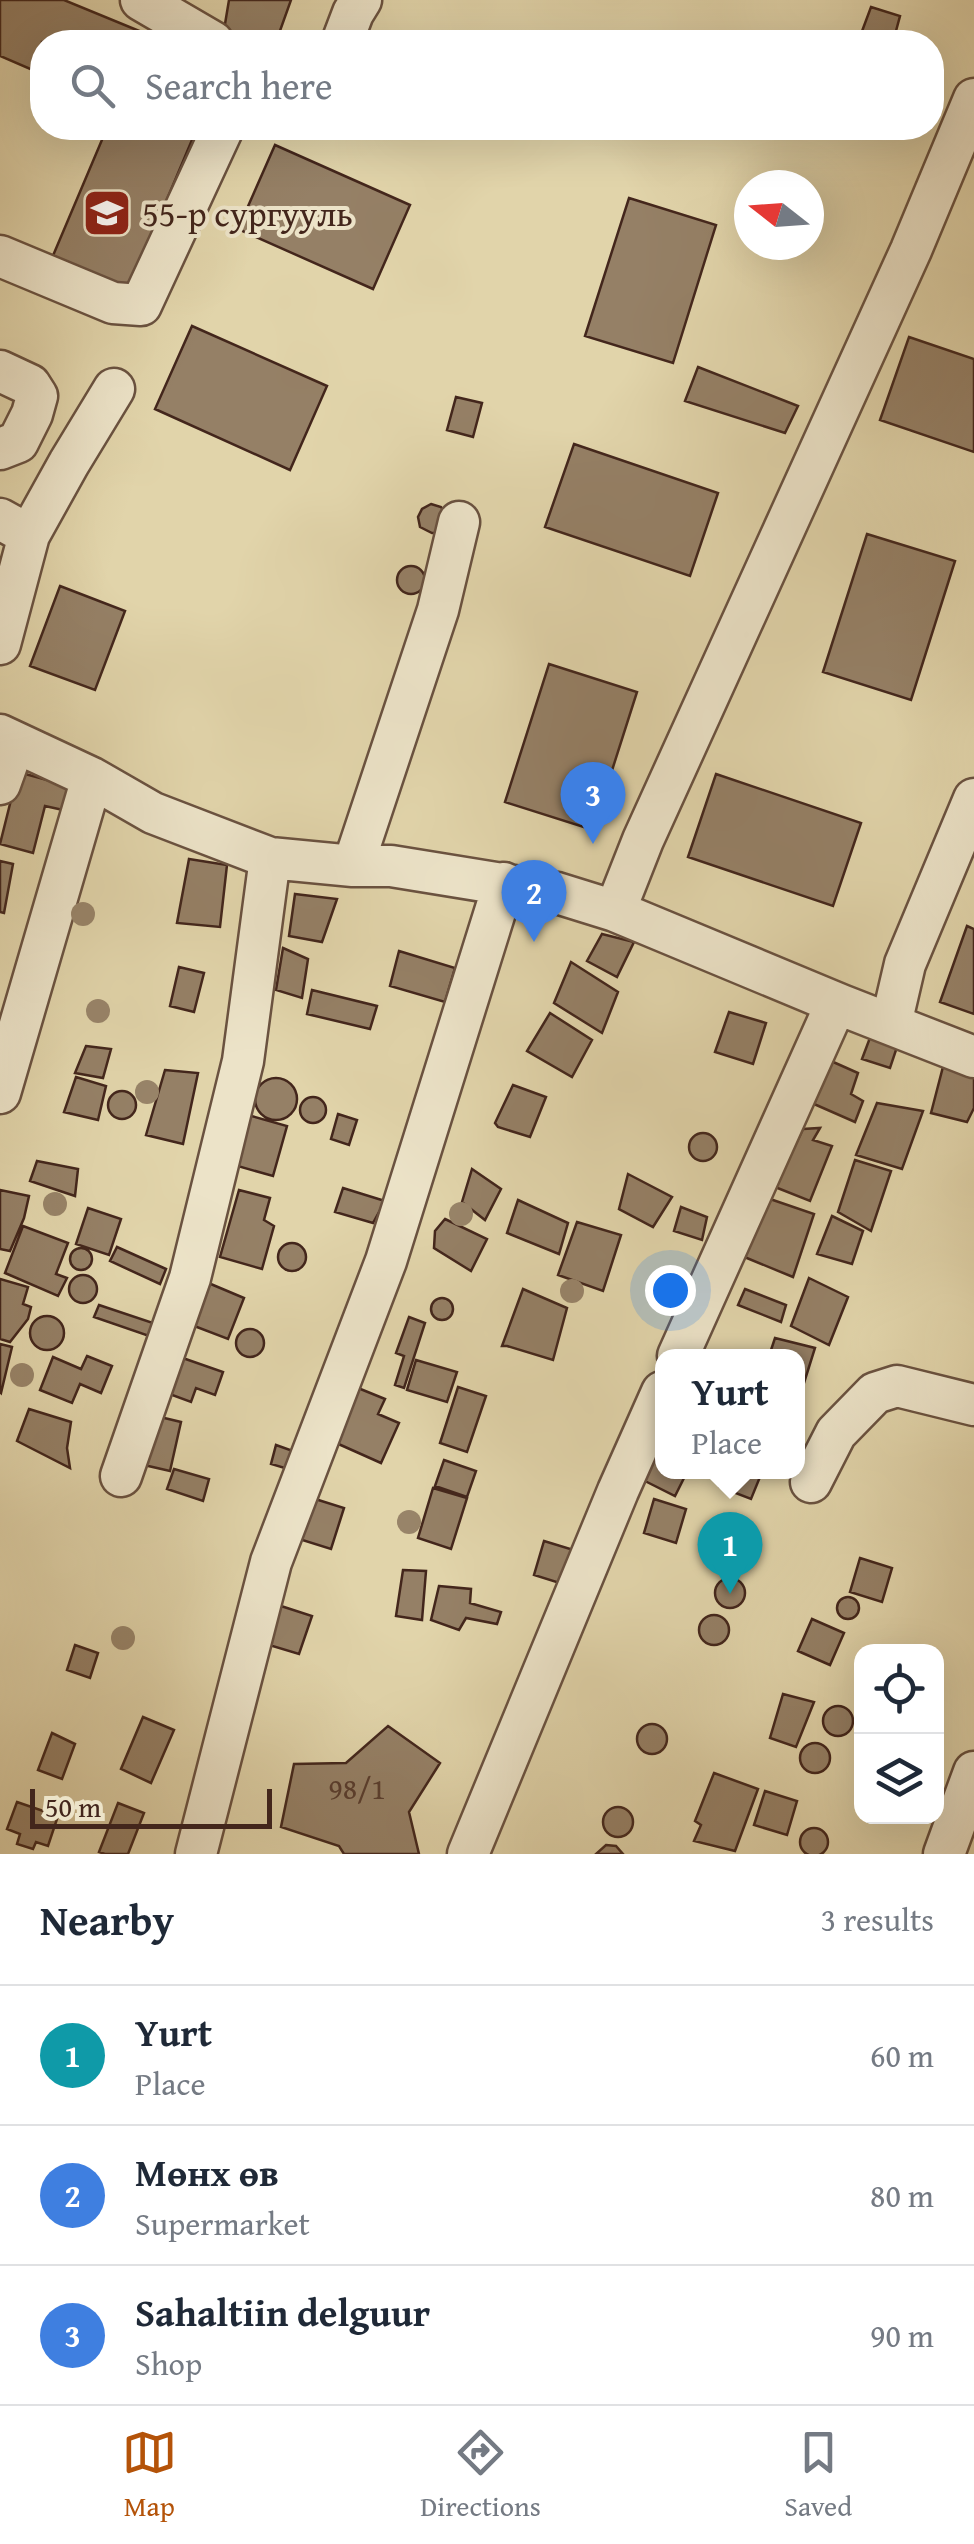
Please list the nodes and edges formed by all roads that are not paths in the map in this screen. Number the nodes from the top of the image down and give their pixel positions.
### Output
1 (141, 0) edge
2 (361, 0) edge
3 (192, 30) edge
4 (347, 30) edge
5 (974, 99) edge
6 (217, 140) edge
7 (0, 256) edge
8 (0, 371) edge
9 (114, 389) dead end
10 (0, 449) edge
11 (458, 522) dead end
12 (14, 527) edge
13 (0, 644) edge
14 (7, 739) edge
15 (92, 778) junction
16 (0, 784) edge
17 (974, 799) edge
18 (270, 858) junction
19 (353, 866) junction
20 (504, 883) junction
21 (615, 911) junction
22 (841, 1005) junction
23 (891, 1024) junction
24 (974, 1057) edge
25 (0, 1094) edge
26 (681, 1349) edge
27 (974, 1406) edge
28 (655, 1408) edge
29 (122, 1476) dead end
30 (811, 1482) dead end
31 (974, 1772) edge
32 (196, 1854) edge
33 (468, 1854) edge
34 (944, 1854) edge

1 - 3 street
2 - 4 street
5 - 21 street
6 - 7 street
8 - 10 street
9 - 12 street
11 - 19 street
12 - 13 street
14 - 15 street
14 - 16 street
15 - 18 street
15 - 25 street
17 - 23 street
18 - 19 street
18 - 29 street
19 - 20 street
20 - 21 street
20 - 32 street
21 - 22 street
22 - 23 street
22 - 26 street
23 - 24 street
27 - 30 street
28 - 33 street
31 - 34 street

